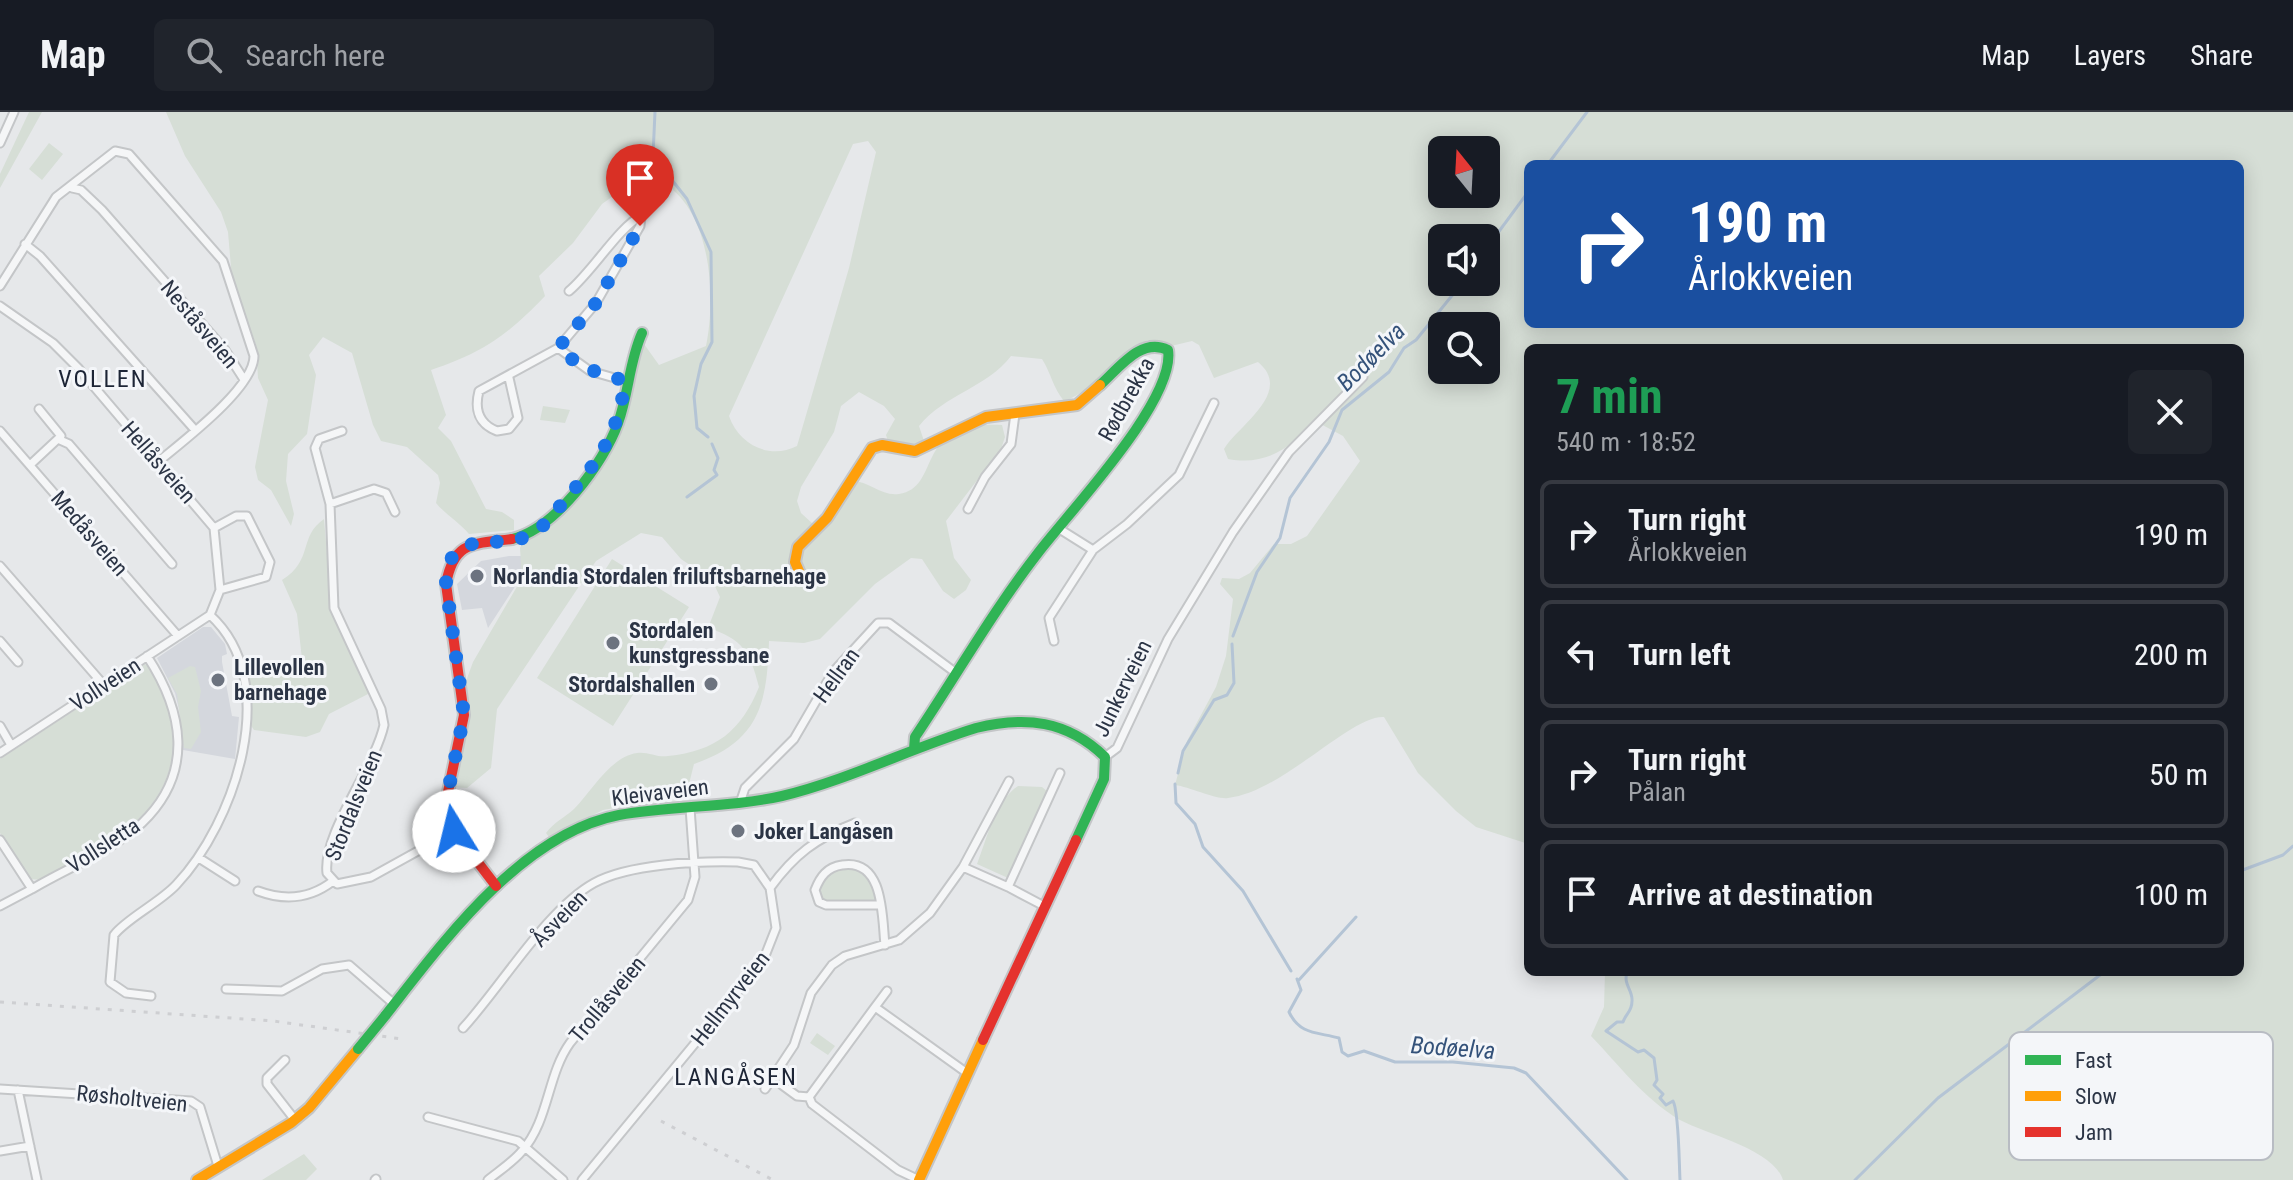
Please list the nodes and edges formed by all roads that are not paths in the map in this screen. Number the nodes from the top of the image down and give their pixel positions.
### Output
1 (14, 112) edge
2 (0, 143) edge
3 (72, 188) junction
4 (25, 244) junction
5 (0, 286) edge
6 (569, 291) dead end
7 (0, 306) edge
8 (642, 333) dead end
9 (558, 348) junction
10 (1363, 377) dead end
11 (243, 378) junction
12 (509, 378) junction
13 (625, 381) junction
14 (1214, 403) dead end
15 (39, 409) dead end
16 (1015, 414) junction
17 (195, 430) junction
18 (0, 431) edge
19 (342, 431) dead end
20 (60, 440) junction
21 (158, 462) junction
22 (31, 464) junction
23 (330, 504) junction
24 (968, 509) dead end
25 (395, 512) dead end
26 (214, 528) junction
27 (1058, 528) junction
28 (1093, 550) junction
29 (172, 564) dead end
30 (0, 566) edge
31 (802, 578) dead end
32 (220, 590) junction
33 (210, 615) junction
34 (178, 636) junction
35 (0, 641) edge
36 (1054, 641) dead end
37 (147, 656) junction
38 (18, 662) dead end
39 (956, 673) junction
40 (103, 684) junction
41 (0, 726) edge
42 (11, 745) junction
43 (914, 749) junction
44 (0, 753) edge
45 (1105, 757) junction
46 (1060, 773) dead end
47 (1009, 781) dead end
48 (740, 803) junction
49 (690, 808) junction
50 (855, 823) dead end
51 (454, 831) junction
52 (0, 840) edge
53 (199, 858) junction
54 (695, 864) junction
55 (963, 867) junction
56 (235, 881) dead end
57 (333, 881) junction
58 (496, 886) junction
59 (1008, 887) junction
60 (770, 888) junction
61 (32, 889) junction
62 (258, 891) dead end
63 (881, 905) junction
64 (0, 906) edge
65 (1044, 906) junction
66 (885, 945) junction
67 (226, 989) dead end
68 (887, 991) dead end
69 (151, 996) dead end
70 (394, 1004) junction
71 (875, 1007) junction
72 (463, 1028) dead end
73 (285, 1060) dead end
74 (967, 1073) junction
75 (782, 1085) dead end
76 (0, 1089) edge
77 (765, 1089) dead end
78 (18, 1090) junction
79 (809, 1097) junction
80 (428, 1117) dead end
81 (295, 1120) junction
82 (30, 1146) junction
83 (525, 1147) junction
84 (0, 1151) edge
85 (218, 1166) junction
86 (37, 1180) edge
87 (197, 1180) edge
88 (488, 1180) edge
89 (563, 1180) edge
90 (582, 1180) edge
91 (919, 1180) edge

1 - 2 street
3 - 4 street
3 - 11 street, Neståsveien
3 - 11 street
4 - 5 street
4 - 17 street
6 - 9 street
7 - 21 street, Hellåsveien
8 - 13 street
9 - 12 street
9 - 13 street
10 - 45 street, Junkerveien
11 - 17 street, Neståsveien
12 - 12 street
13 - 51 street
14 - 28 street
15 - 20 street
16 - 24 street
16 - 27 street, Rødbrekka
16 - 31 street, Rødbrekka
17 - 21 street, Neståsveien
18 - 22 street, Medåsveien
19 - 23 street, Stordalsveien
20 - 22 street
20 - 29 street
21 - 26 street, Hellåsveien
22 - 34 street, Medåsveien
23 - 25 street
23 - 57 street, Stordalsveien
26 - 32 street
26 - 32 street
27 - 28 street
27 - 39 street, Rødbrekka
28 - 36 street
30 - 40 street
32 - 33 street
33 - 34 street, Vollveien
33 - 53 street
34 - 37 street, Vollveien
35 - 38 street
37 - 40 street, Vollveien
37 - 61 street, Vollsletta
39 - 43 street, Rødbrekka
39 - 48 street, Hellran
40 - 42 street, Vollveien
41 - 42 street
42 - 44 street, Vollveien
43 - 45 street, Kleivaveien
43 - 48 street, Kleivaveien
45 - 65 street, Junkerveien
46 - 59 street
47 - 55 street
48 - 49 street, Kleivaveien
49 - 54 street, Trollåsveien
49 - 58 street, Kleivaveien
50 - 60 street
51 - 57 street, Stordalsveien
51 - 58 street
52 - 61 street
53 - 56 street
53 - 69 street
54 - 60 street, Åsveien
54 - 72 street, Åsveien
54 - 83 street, Trollåsveien
55 - 59 street
55 - 66 street
57 - 62 street
58 - 70 street, Kleivaveien
59 - 65 street
60 - 90 street, Hellmyrveien
61 - 64 street, Vollsletta
63 - 63 street
63 - 66 street
65 - 74 street, Junkerveien
66 - 77 street
67 - 70 street
68 - 71 street
70 - 81 street, Kleivaveien, bridge
71 - 74 street
71 - 79 street
73 - 81 street
74 - 91 street, Junkerveien
75 - 79 street
76 - 78 street, Røsholtveien
78 - 82 street
78 - 85 street, Røsholtveien
79 - 91 street
80 - 83 street
81 - 85 street, Kleivaveien
82 - 84 street
82 - 86 street
83 - 88 street, Trollåsveien
83 - 89 street
85 - 87 street, Kleivaveien

